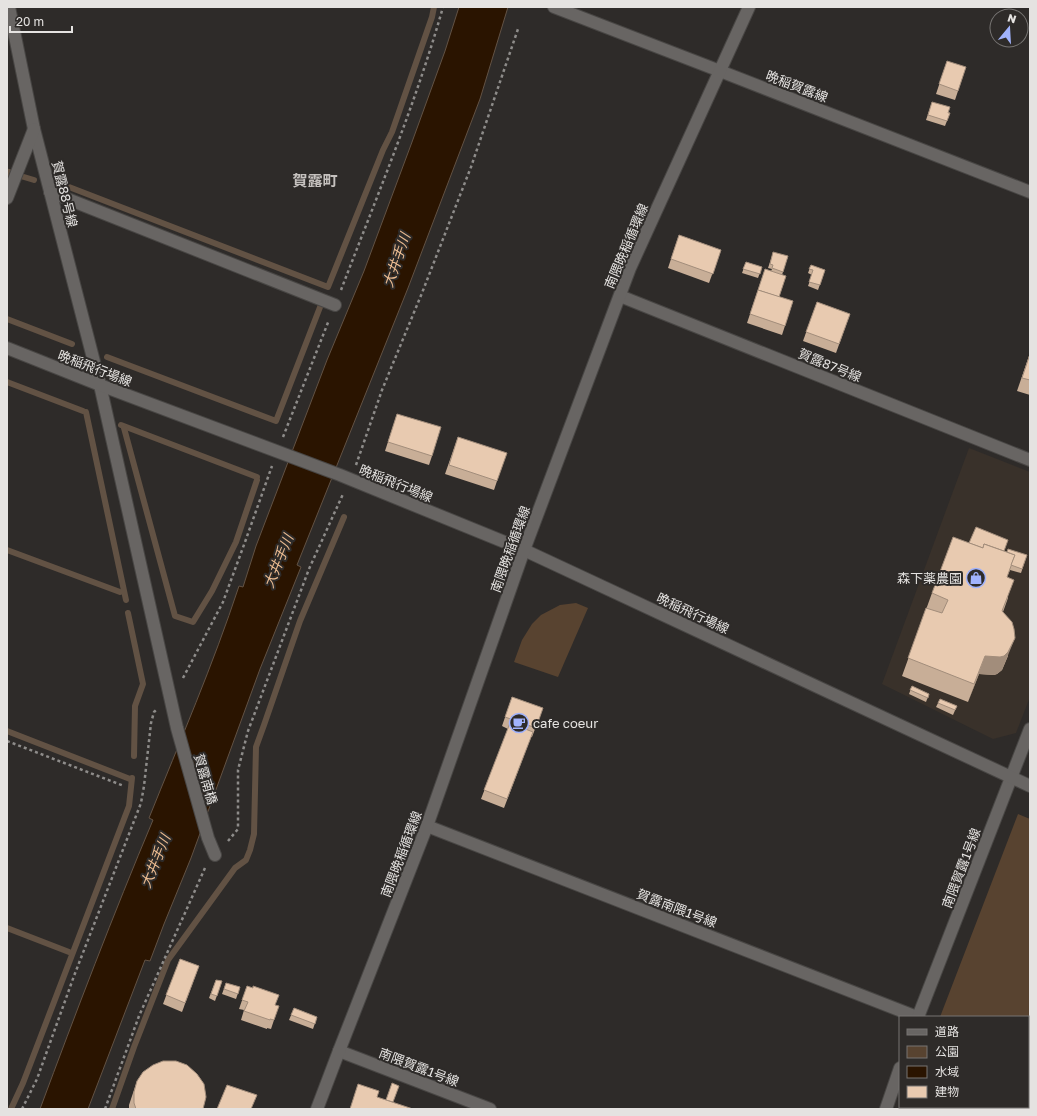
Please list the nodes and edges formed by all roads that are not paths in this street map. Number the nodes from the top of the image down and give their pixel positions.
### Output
1 (9, 7) edge
2 (555, 7) edge
3 (749, 7) edge
4 (720, 71) junction
5 (34, 128) junction
6 (50, 192) junction
7 (1030, 192) edge
8 (7, 198) edge
9 (620, 296) junction
10 (335, 305) road end
11 (7, 348) edge
12 (100, 386) junction
13 (1030, 460) edge
14 (524, 550) junction
15 (172, 700) joint
16 (1030, 729) edge
17 (1011, 777) junction
18 (1030, 786) edge
19 (427, 826) junction
20 (215, 855) road end
21 (915, 1016) edge
22 (918, 1016) edge
23 (339, 1051) junction
24 (899, 1071) edge
25 (317, 1109) edge
26 (490, 1109) edge
27 (886, 1109) edge

1 - 5 street, 賀露88号線
2 - 4 street, 晩稲賀露線
3 - 4 street, 南隈晩稲循環線
4 - 7 street, 晩稲賀露線
4 - 9 street, 南隈晩稲循環線
5 - 6 street, 賀露88号線
5 - 8 street
6 - 10 street
6 - 12 street, 賀露88号線
9 - 13 street, 賀露87号線
9 - 14 street, 南隈晩稲循環線
11 - 12 street, 晩稲飛行場線
12 - 14 street, 晩稲飛行場線
12 - 15 street, 賀露88号線
14 - 17 street, 晩稲飛行場線
14 - 19 street, 南隈晩稲循環線
15 - 20 street, 賀露南橋
16 - 17 street, 南隈賀露1号線
17 - 18 street, 晩稲飛行場線
17 - 22 street, 南隈賀露1号線
19 - 21 street, 賀露南隈1号線
19 - 23 street, 南隈晩稲循環線
23 - 25 street, 南隈晩稲循環線
23 - 26 street, 南隈賀露1号線
24 - 27 street

